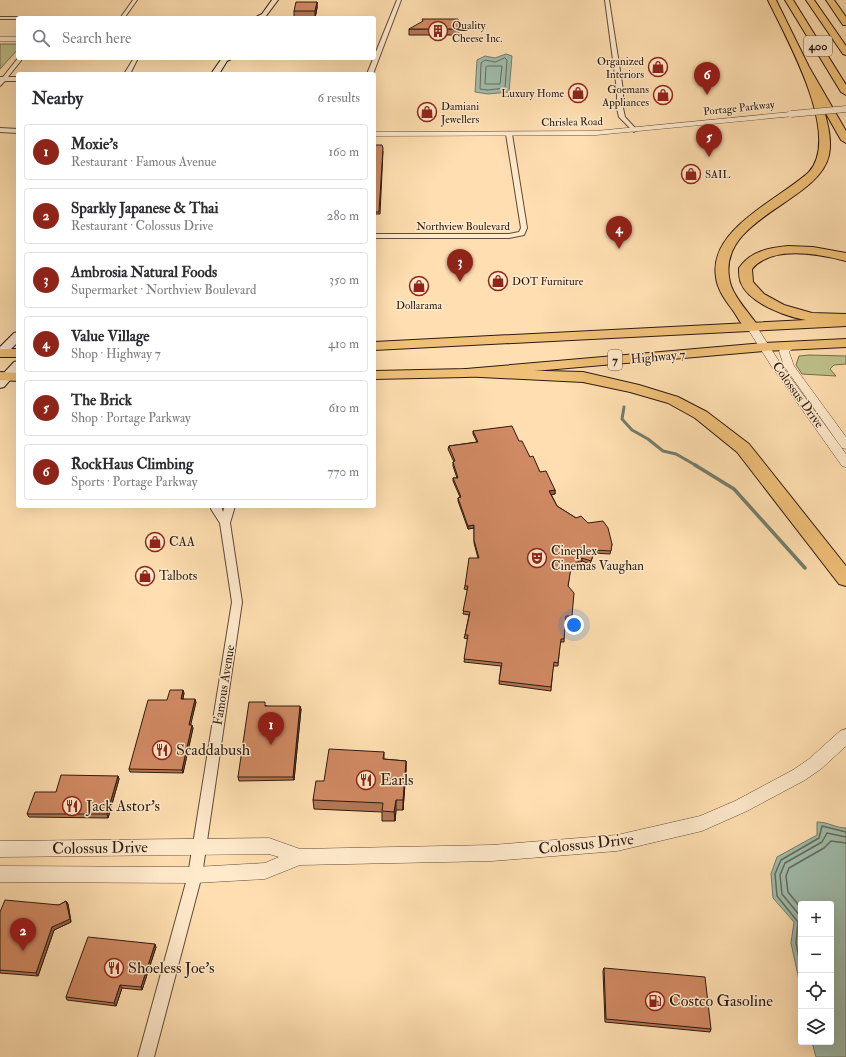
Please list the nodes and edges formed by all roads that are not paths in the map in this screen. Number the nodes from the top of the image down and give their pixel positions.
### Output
1 (135, 0) edge
2 (275, 0) edge
3 (399, 0) edge
4 (607, 0) edge
5 (772, 0) edge
6 (789, 0) edge
7 (810, 0) edge
8 (830, 0) edge
9 (257, 10) dead end
10 (124, 16) edge
11 (255, 16) edge
12 (262, 16) edge
13 (0, 18) edge
14 (16, 18) edge
15 (846, 23) edge
16 (0, 40) edge
17 (16, 40) edge
18 (846, 52) edge
19 (376, 59) edge
20 (19, 60) edge
21 (135, 60) edge
22 (225, 60) edge
23 (375, 60) edge
24 (805, 68) junction
25 (128, 72) edge
26 (216, 72) edge
27 (371, 72) edge
28 (2, 79) edge
29 (16, 79) edge
30 (0, 84) edge
31 (846, 92) edge
32 (846, 109) edge
33 (0, 130) edge
34 (634, 130) junction
35 (16, 131) edge
36 (376, 134) edge
37 (509, 134) junction
38 (846, 140) edge
39 (376, 236) edge
40 (846, 257) edge
41 (846, 318) edge
42 (846, 322) edge
43 (751, 326) junction
44 (16, 337) edge
45 (570, 337) junction
46 (846, 343) edge
47 (376, 346) edge
48 (790, 346) junction
49 (764, 348) junction
50 (16, 353) edge
51 (0, 354) edge
52 (376, 356) edge
53 (16, 366) edge
54 (466, 373) junction
55 (376, 375) edge
56 (6, 378) edge
57 (793, 381) junction
58 (846, 444) edge
59 (846, 463) edge
60 (216, 508) edge
61 (229, 508) edge
62 (225, 523) junction
63 (846, 579) edge
64 (846, 736) edge
65 (200, 847) junction
66 (1, 853) edge
67 (300, 857) junction
68 (0, 874) edge
69 (195, 875) junction
70 (146, 1057) edge

1 - 10 street
2 - 12 main road
3 - 19 street
4 - 34 street, Chrislea Road
5 - 24 highway
6 - 31 highway, 400
7 - 18 highway, 400
8 - 15 highway
9 - 11 main road
13 - 14 street
16 - 17 street
20 - 28 street
21 - 25 street
22 - 26 main road
23 - 27 street
24 - 38 highway
24 - 43 highway
28 - 29 street
28 - 30 street
32 - 34 street, Portage Parkway, bridge
33 - 35 street
34 - 37 street, Chrislea Road
36 - 37 street, Chrislea Road
37 - 39 street, Northview Boulevard
40 - 41 highway
42 - 43 main road, Highway 7 / 7
43 - 45 main road, Highway 7 / 7
43 - 49 street, Colossus Drive
44 - 51 main road
45 - 47 main road, Highway 7 / 7
45 - 52 main road
46 - 48 main road, Highway 7 / 7
48 - 49 main road, Highway 7 / 7
48 - 57 street, Colossus Drive
49 - 54 main road, Highway 7 / 7
49 - 57 street, Colossus Drive
50 - 51 main road
53 - 56 main road
54 - 55 main road, Highway 7 / 7
54 - 63 highway
57 - 58 street, Colossus Drive
57 - 59 street, Colossus Drive
60 - 62 street, Famous Avenue
61 - 62 street, Famous Avenue
62 - 65 street, Famous Avenue
64 - 67 street, Colossus Drive
65 - 66 street, Colossus Drive
65 - 67 street, Colossus Drive
65 - 69 street
67 - 69 street, Colossus Drive
68 - 69 street, Colossus Drive
69 - 70 street

